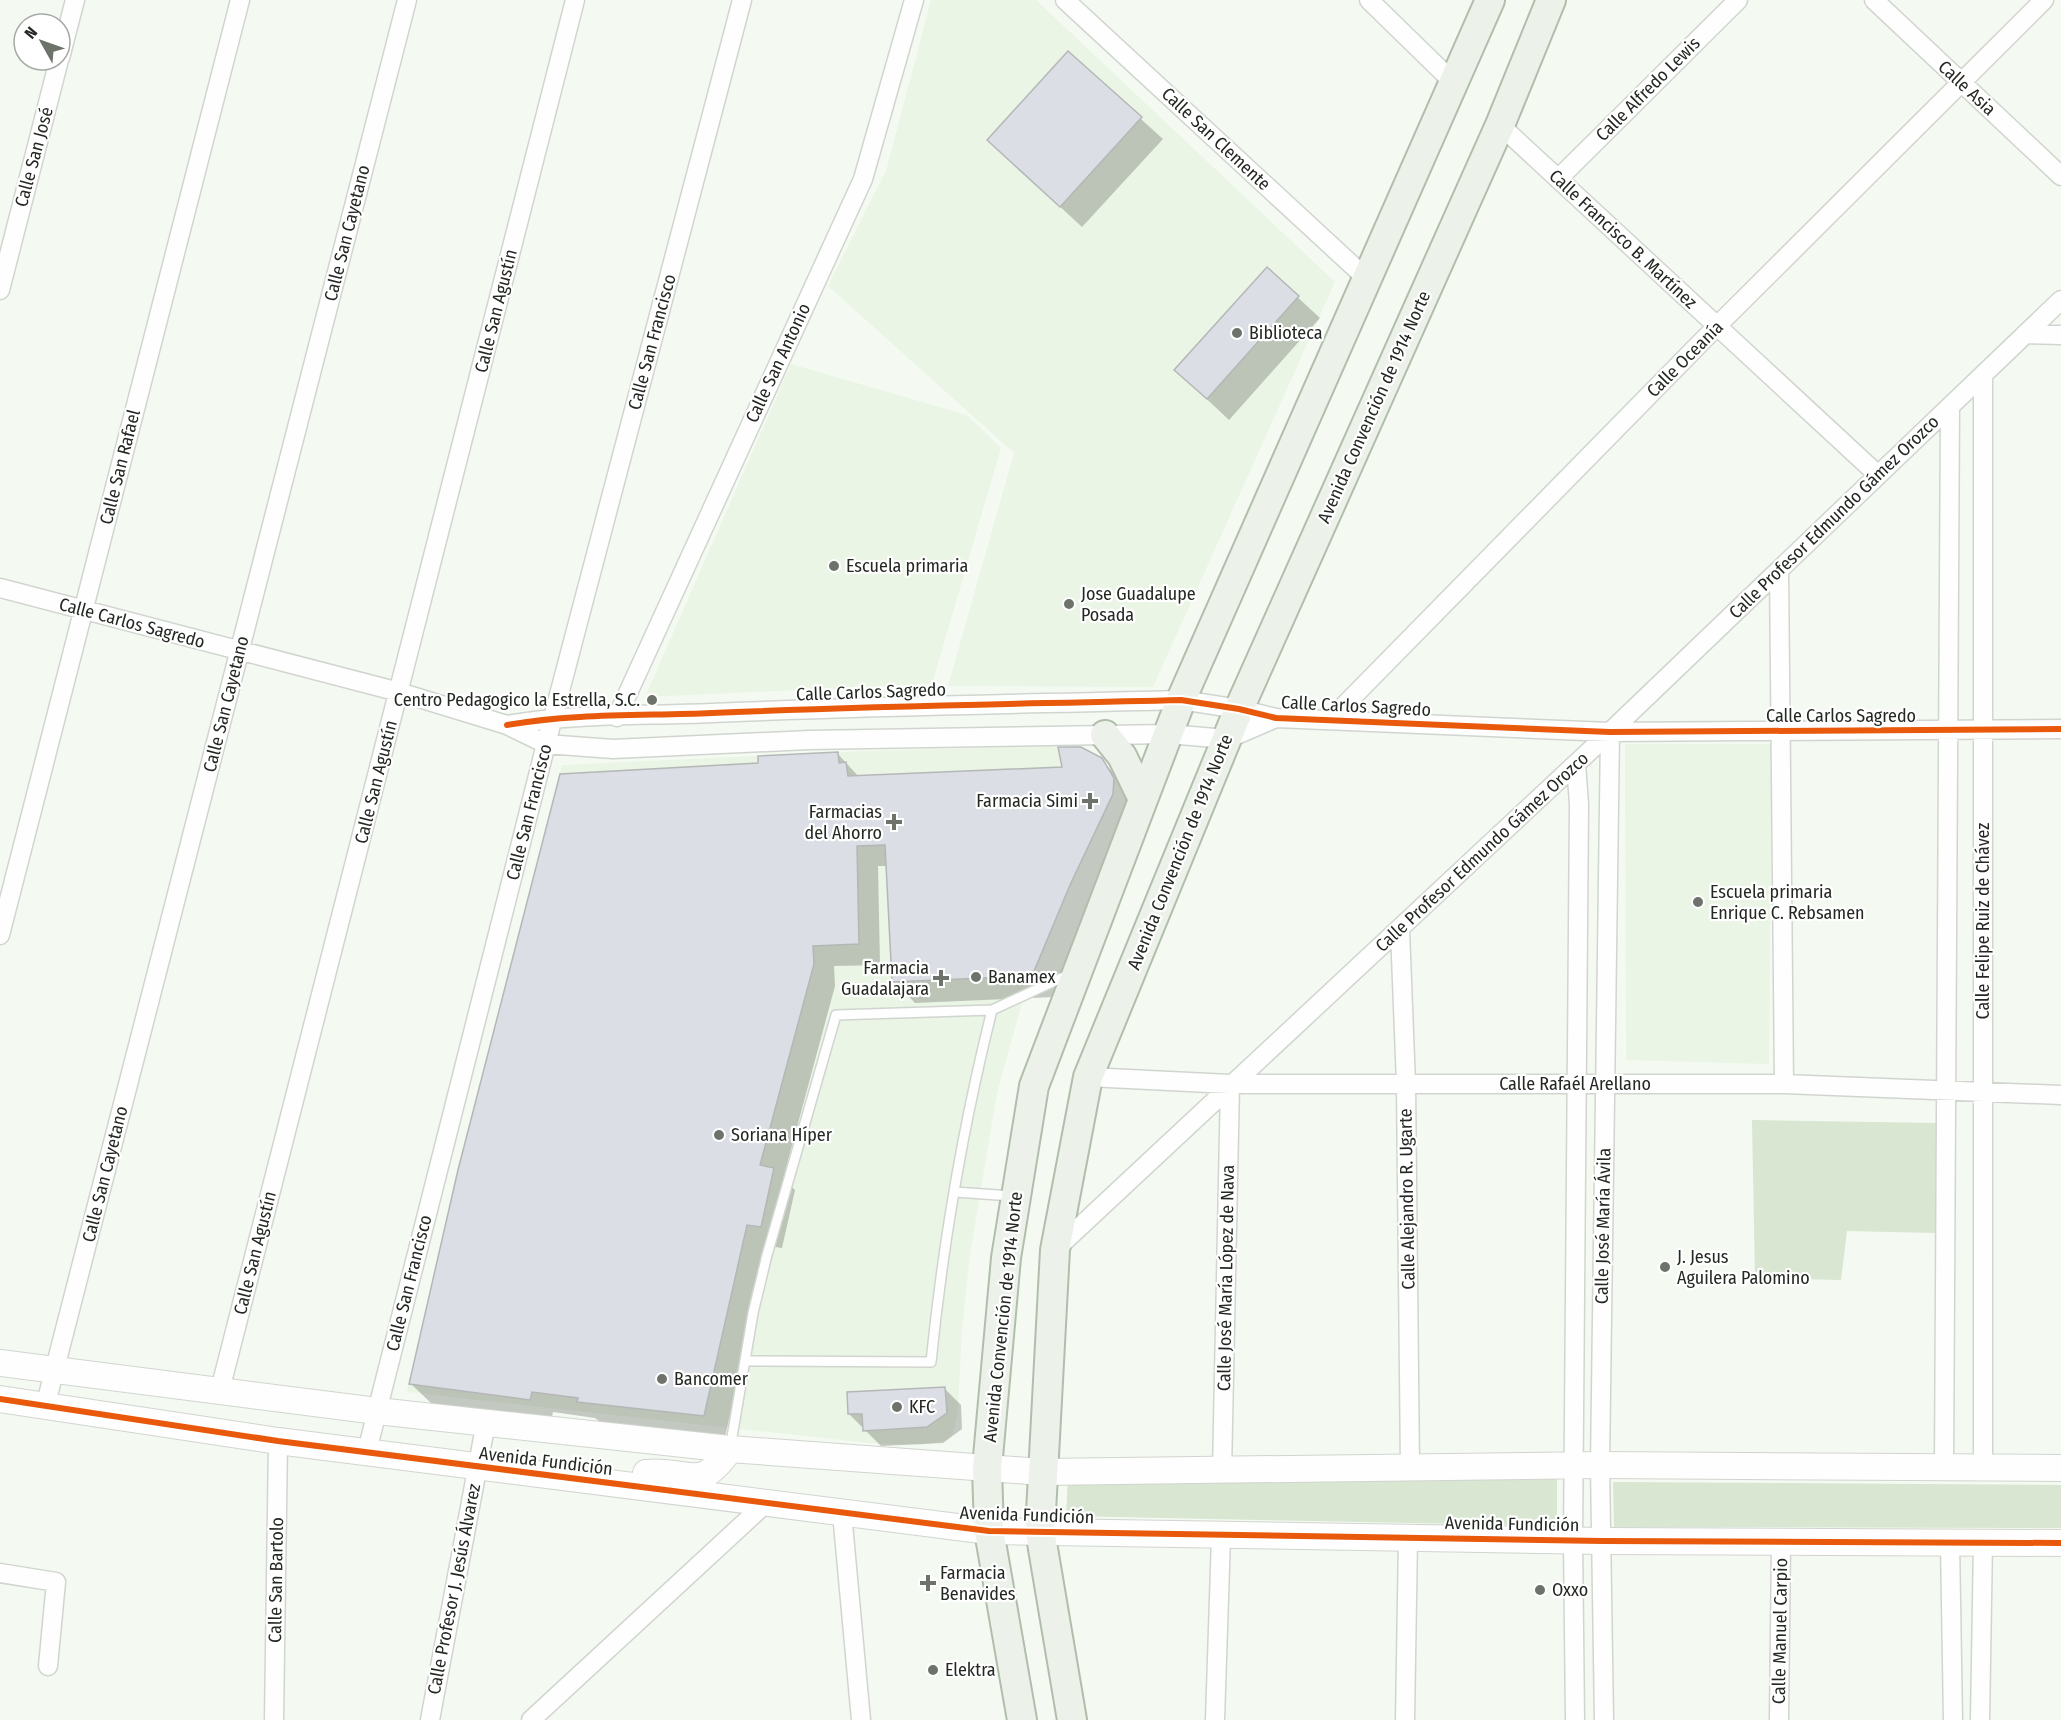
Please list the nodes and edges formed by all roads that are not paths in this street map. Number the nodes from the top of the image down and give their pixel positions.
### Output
1 (240, 0) edge
2 (407, 0) edge
3 (576, 0) edge
4 (742, 0) edge
5 (914, 0) edge
6 (1065, 0) edge
7 (1370, 0) edge
8 (1490, 0) edge
9 (1551, 0) edge
10 (1738, 0) edge
11 (1874, 0) edge
12 (2044, 0) edge
13 (57, 72) edge
14 (1453, 82) junction
15 (1962, 82) junction
16 (1500, 125) junction
17 (2061, 176) edge
18 (1558, 179) junction
19 (1366, 278) junction
20 (0, 290) edge
21 (2061, 300) edge
22 (1717, 326) junction
23 (2025, 334) junction
24 (2061, 335) edge
25 (1983, 375) junction
26 (1950, 407) junction
27 (1878, 475) junction
28 (1779, 570) junction
29 (0, 588) edge
30 (83, 610) junction
31 (240, 650) junction
32 (399, 692) junction
33 (1181, 700) junction
34 (810, 709) junction
35 (1239, 709) junction
36 (554, 717) junction
37 (617, 717) junction
38 (1276, 718) junction
39 (1330, 720) junction
40 (507, 725) junction
41 (2061, 729) edge
42 (1948, 730) junction
43 (1983, 730) junction
44 (1781, 731) junction
45 (1610, 732) junction
46 (1168, 734) junction
47 (1105, 735) junction
48 (1227, 739) junction
49 (809, 740) junction
50 (546, 744) junction
51 (1576, 764) junction
52 (1142, 797) junction
53 (1400, 930) junction
54 (0, 935) edge
55 (1077, 970) junction
56 (992, 1010) junction
57 (1088, 1077) junction
58 (1230, 1084) junction
59 (1406, 1084) junction
60 (1576, 1084) junction
61 (1604, 1084) junction
62 (1784, 1084) junction
63 (1946, 1092) junction
64 (1983, 1094) junction
65 (2061, 1095) edge
66 (955, 1192) junction
67 (1016, 1196) junction
68 (1055, 1251) junction
69 (747, 1361) junction
70 (0, 1363) edge
71 (55, 1371) junction
72 (220, 1390) junction
73 (0, 1400) edge
74 (45, 1407) junction
75 (377, 1411) junction
76 (486, 1422) junction
77 (278, 1441) junction
78 (730, 1449) junction
79 (366, 1451) junction
80 (1600, 1465) junction
81 (1574, 1466) junction
82 (477, 1467) junction
83 (1944, 1467) junction
84 (987, 1468) junction
85 (1410, 1468) junction
86 (1983, 1468) junction
87 (2061, 1468) edge
88 (1222, 1472) junction
89 (1042, 1473) junction
90 (606, 1483) junction
91 (766, 1503) junction
92 (842, 1513) junction
93 (989, 1531) junction
94 (1040, 1531) junction
95 (1221, 1537) junction
96 (1408, 1538) junction
97 (1573, 1539) junction
98 (1603, 1541) junction
99 (1983, 1542) junction
100 (1781, 1543) junction
101 (1950, 1543) junction
102 (2061, 1544) edge
103 (0, 1573) edge
104 (48, 1666) dead end
105 (532, 1719) edge
106 (273, 1720) edge
107 (430, 1720) edge
108 (861, 1720) edge
109 (1022, 1720) edge
110 (1072, 1720) edge
111 (1215, 1720) edge
112 (1405, 1720) edge
113 (1575, 1720) edge
114 (1604, 1720) edge
115 (1779, 1720) edge
116 (1953, 1720) edge
117 (1980, 1720) edge

1 - 30 street, Calle San Rafael
2 - 31 street, Calle San Cayetano
3 - 32 street, Calle San Agustín
4 - 36 street, Calle San Francisco
5 - 37 street, Calle San Antonio
6 - 19 street, Calle San Clemente
7 - 14 street
8 - 14 main road, Avenida Convención de 1914 Norte
9 - 16 main road, Avenida Convención de 1914 Norte
10 - 18 street, Calle Alfredo Lewis
11 - 15 street, Calle Asia
12 - 15 street, Calle Oceanía
13 - 20 street, Calle San José
14 - 19 main road, Avenida Convención de 1914 Norte
15 - 17 street, Calle Asia
15 - 22 street, Calle Oceanía
16 - 18 street, Calle Francisco B. Martínez
16 - 35 main road, Avenida Convención de 1914 Norte
18 - 22 street, Calle Francisco B. Martínez
19 - 33 main road, Avenida Convención de 1914 Norte
21 - 23 street, Calle Profesor Edmundo Gámez Orozco
22 - 27 street, Calle Francisco B. Martínez
22 - 39 street, Calle Oceanía
23 - 24 street
23 - 25 street, Calle Profesor Edmundo Gámez Orozco
25 - 26 street, Calle Profesor Edmundo Gámez Orozco
25 - 43 street, Calle Felipe Ruiz de Chávez
26 - 27 street, Calle Profesor Edmundo Gámez Orozco
26 - 42 street, Calle Felipe Ruiz de Chávez
27 - 28 street, Calle Profesor Edmundo Gámez Orozco
28 - 44 street
28 - 45 street, Calle Profesor Edmundo Gámez Orozco
29 - 30 street, Calle Carlos Sagredo
30 - 31 street, Calle Carlos Sagredo
30 - 54 street, Calle San Rafael
31 - 32 street, Calle Carlos Sagredo
31 - 71 street, Calle San Cayetano
32 - 40 street, Calle Carlos Sagredo
32 - 72 street, Calle San Agustín
33 - 34 street, Calle Carlos Sagredo
33 - 35 street, Calle Carlos Sagredo
33 - 46 main road, Avenida Convención de 1914 Norte
34 - 37 street, Calle Carlos Sagredo
34 - 49 street
35 - 38 street, Calle Carlos Sagredo
35 - 48 main road, Avenida Convención de 1914 Norte
36 - 37 street, Calle Carlos Sagredo
36 - 40 street, Calle Carlos Sagredo
36 - 50 street, Calle San Francisco
38 - 39 street, Calle Carlos Sagredo
38 - 48 street, Calle Carlos Sagredo
39 - 45 street, Calle Carlos Sagredo
40 - 50 street, Calle Carlos Sagredo
41 - 43 street, Calle Carlos Sagredo
42 - 43 street, Calle Carlos Sagredo
42 - 44 street, Calle Carlos Sagredo
42 - 63 street, Calle Felipe Ruiz de Chávez
43 - 64 street, Calle Felipe Ruiz de Chávez
44 - 45 street, Calle Carlos Sagredo
44 - 62 street
45 - 51 street, Calle Profesor Edmundo Gámez Orozco
45 - 61 street, Calle José María Ávila
46 - 47 street, Calle Carlos Sagredo
46 - 48 street, Calle Carlos Sagredo
46 - 52 main road, Avenida Convención de 1914 Norte
47 - 49 street, Calle Carlos Sagredo
47 - 52 main road
48 - 57 main road, Avenida Convención de 1914 Norte
49 - 50 street, Calle Carlos Sagredo
50 - 75 street, Calle San Francisco
51 - 53 street, Calle Profesor Edmundo Gámez Orozco
51 - 60 street, Calle José María Ávila
52 - 55 main road, Avenida Convención de 1914 Norte
53 - 58 street, Calle Profesor Edmundo Gámez Orozco
53 - 59 street, Calle Alejandro R. Ugarte
55 - 56 lane
55 - 67 main road, Avenida Convención de 1914 Norte
56 - 66 lane
56 - 69 lane
57 - 58 street, Calle Rafaél Arellano
57 - 68 main road, Avenida Convención de 1914 Norte
58 - 59 street, Calle Rafaél Arellano
58 - 68 street, Calle Profesor Edmundo Gámez Orozco
58 - 88 street, Calle José María López de Nava
59 - 60 street, Calle Rafaél Arellano
59 - 85 street, Calle Alejandro R. Ugarte
60 - 61 street, Calle Rafaél Arellano
60 - 81 street, Calle José María Ávila
61 - 62 street, Calle Rafaél Arellano
61 - 80 street, Calle José María Ávila
62 - 63 street, Calle Rafaél Arellano
63 - 64 street, Calle Rafaél Arellano
63 - 83 street, Calle Felipe Ruiz de Chávez
64 - 65 street, Calle Rafaél Arellano
64 - 86 street, Calle Felipe Ruiz de Chávez
66 - 67 lane
66 - 69 lane
67 - 84 main road, Avenida Convención de 1914 Norte
68 - 89 main road, Avenida Convención de 1914 Norte
69 - 78 lane
70 - 71 street, Avenida Fundición
71 - 72 street, Avenida Fundición
71 - 74 street, Calle San Cayetano
72 - 75 street, Avenida Fundición
73 - 74 street, Avenida Fundición
74 - 77 street, Avenida Fundición
75 - 76 street, Avenida Fundición
75 - 79 street, Calle San Francisco
76 - 78 street, Avenida Fundición
76 - 82 street, Calle Profesor J. Jesús Álvarez
77 - 79 street, Avenida Fundición
77 - 106 street, Calle San Bartolo
78 - 84 street, Avenida Fundición
78 - 90 street
79 - 82 street, Avenida Fundición
80 - 81 street, Avenida Fundición
80 - 83 street, Avenida Fundición
80 - 98 street, Calle José María Ávila
81 - 85 street, Avenida Fundición
81 - 97 street, Calle José María Ávila
82 - 90 street, Avenida Fundición
82 - 107 street, Calle Profesor J. Jesús Álvarez
83 - 86 street, Avenida Fundición
84 - 89 street, Avenida Fundición
84 - 93 main road, Avenida Convención de 1914 Norte
85 - 88 street, Avenida Fundición
86 - 87 street, Avenida Fundición
88 - 89 street, Avenida Fundición
89 - 94 main road, Avenida Convención de 1914 Norte
90 - 91 street, Avenida Fundición
91 - 92 street, Avenida Fundición
91 - 105 street
92 - 93 street, Avenida Fundición
92 - 108 street
93 - 94 street, Avenida Fundición
93 - 109 main road, Avenida Convención de 1914 Norte
94 - 95 street, Avenida Fundición
94 - 110 main road, Avenida Convención de 1914 Norte
95 - 96 street, Avenida Fundición
95 - 111 street
96 - 97 street, Avenida Fundición
96 - 112 street
97 - 98 street, Avenida Fundición
97 - 113 street, Calle José María Ávila
98 - 100 street, Avenida Fundición
98 - 114 street, Calle José María Ávila
99 - 101 street, Avenida Fundición
99 - 102 street, Avenida Fundición
99 - 117 street
100 - 101 street, Avenida Fundición
100 - 115 street, Calle Manuel Carpio
101 - 116 street
103 - 104 street

